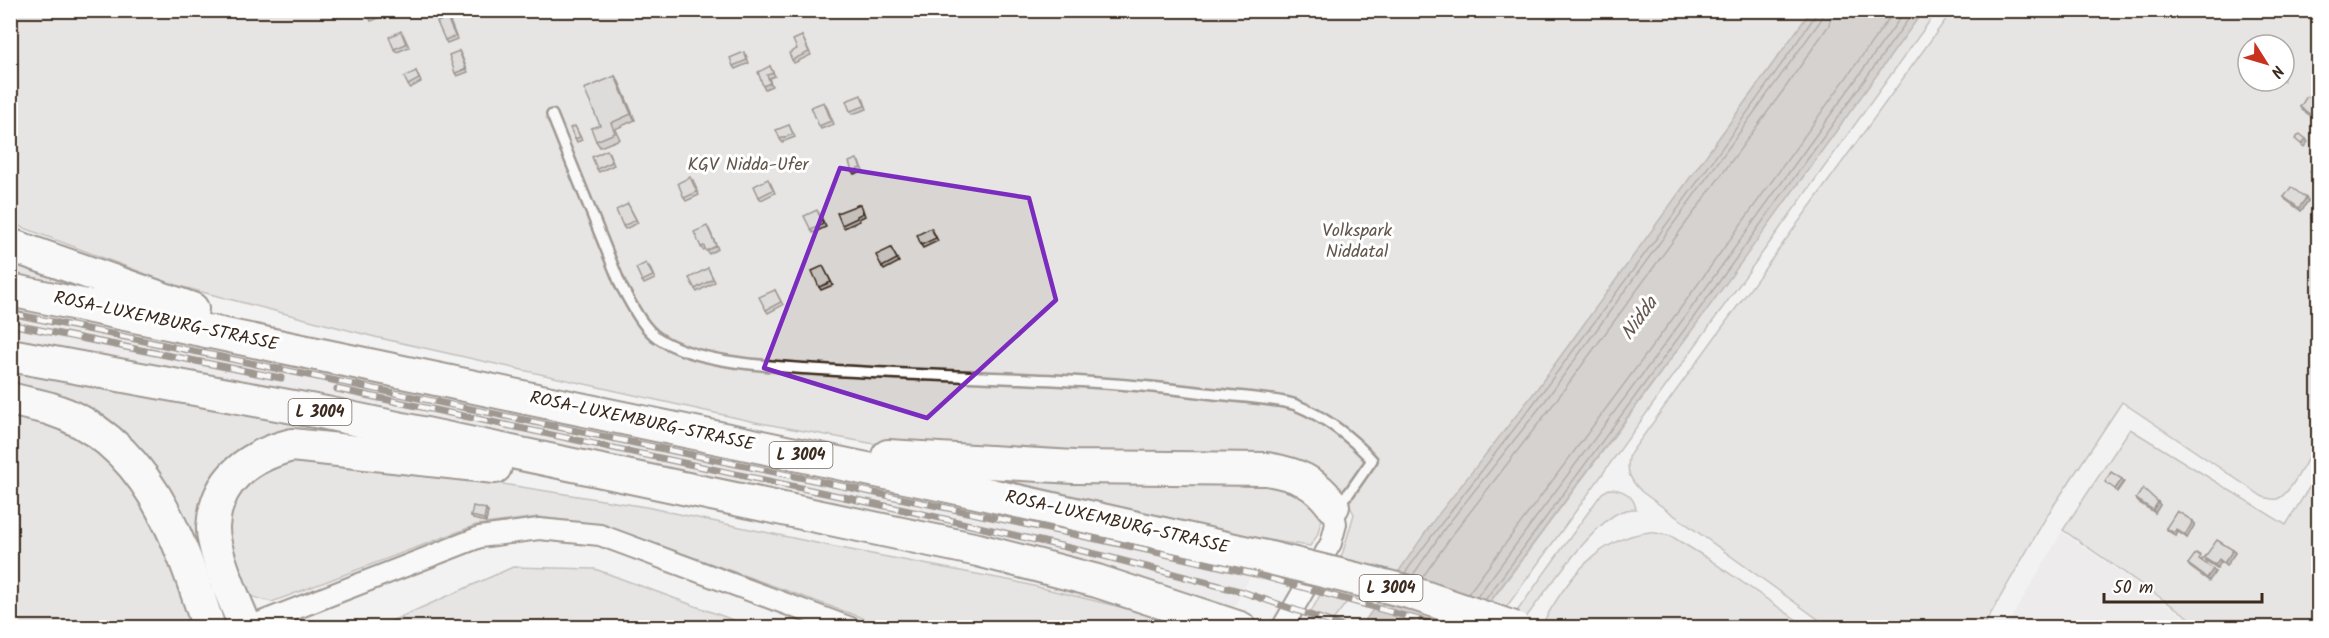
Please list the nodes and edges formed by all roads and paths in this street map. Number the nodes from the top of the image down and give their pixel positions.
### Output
1 (552, 115) dead end
2 (10, 245) edge
3 (10, 290) edge
4 (10, 354) edge
5 (335, 357) junction
6 (10, 399) edge
7 (748, 444) junction
8 (628, 478) junction
9 (1333, 506) junction
10 (1232, 625) edge
11 (209, 627) edge
12 (246, 627) edge
13 (851, 627) edge
14 (1282, 627) edge
15 (1514, 627) edge

1 - 9 lane
2 - 5 highway
3 - 5 highway, ROSA-LUXEMBURG-STRASSE / L 3004
4 - 8 highway, L 3004
5 - 7 highway, ROSA-LUXEMBURG-STRASSE / L 3004
6 - 11 highway
7 - 9 highway
7 - 15 highway, ROSA-LUXEMBURG-STRASSE / L 3004, bridge
8 - 10 highway, L 3004
8 - 12 highway
9 - 14 street
12 - 13 street

